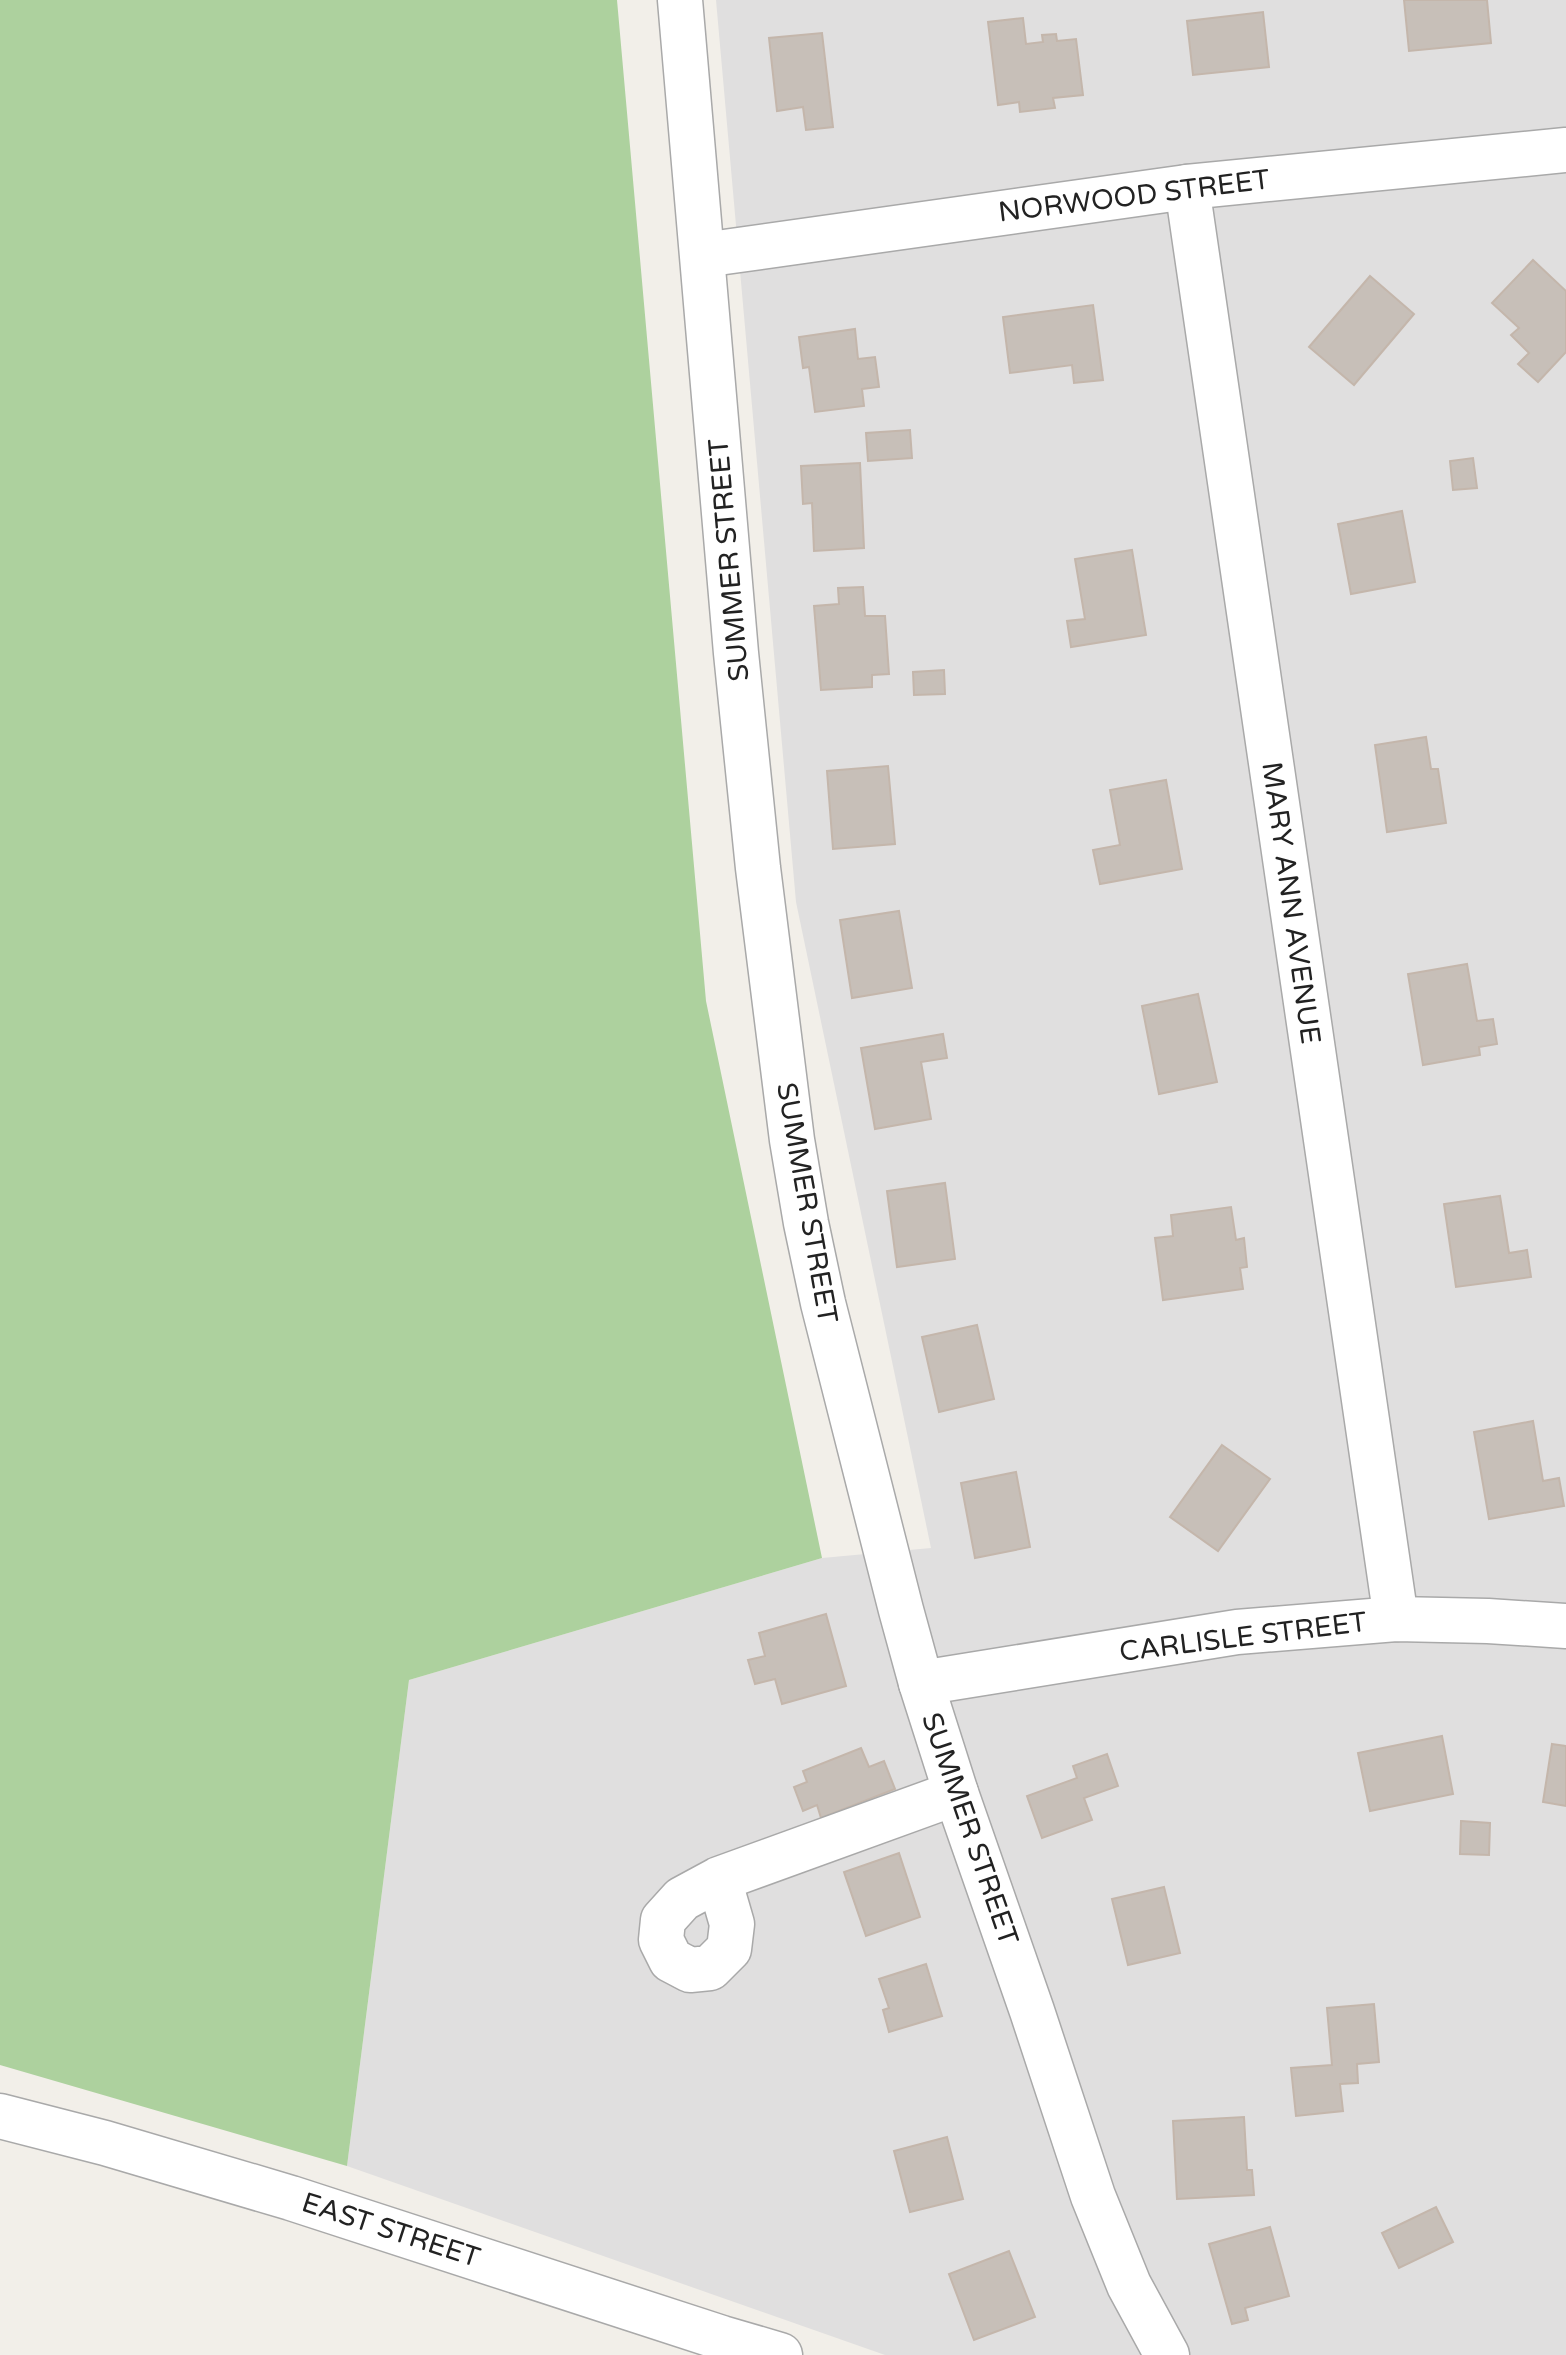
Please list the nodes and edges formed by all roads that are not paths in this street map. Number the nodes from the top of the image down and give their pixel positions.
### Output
1 (680, 0) edge
2 (1566, 150) edge
3 (1187, 187) junction
4 (703, 255) junction
5 (1396, 1619) junction
6 (1566, 1626) edge
7 (921, 1683) junction
8 (956, 1793) junction
9 (719, 1879) dead end
10 (0, 2116) edge
11 (780, 2355) edge
12 (1167, 2355) edge

1 - 4 street, SUMMER STREET
2 - 3 street, NORWOOD STREET
3 - 4 street, NORWOOD STREET
3 - 5 street, MARY ANN AVENUE
4 - 7 street, SUMMER STREET
5 - 6 street, CARLISLE STREET
5 - 7 street, CARLISLE STREET
7 - 8 street, SUMMER STREET
8 - 9 street
8 - 12 street, SUMMER STREET
10 - 11 street, EAST STREET

